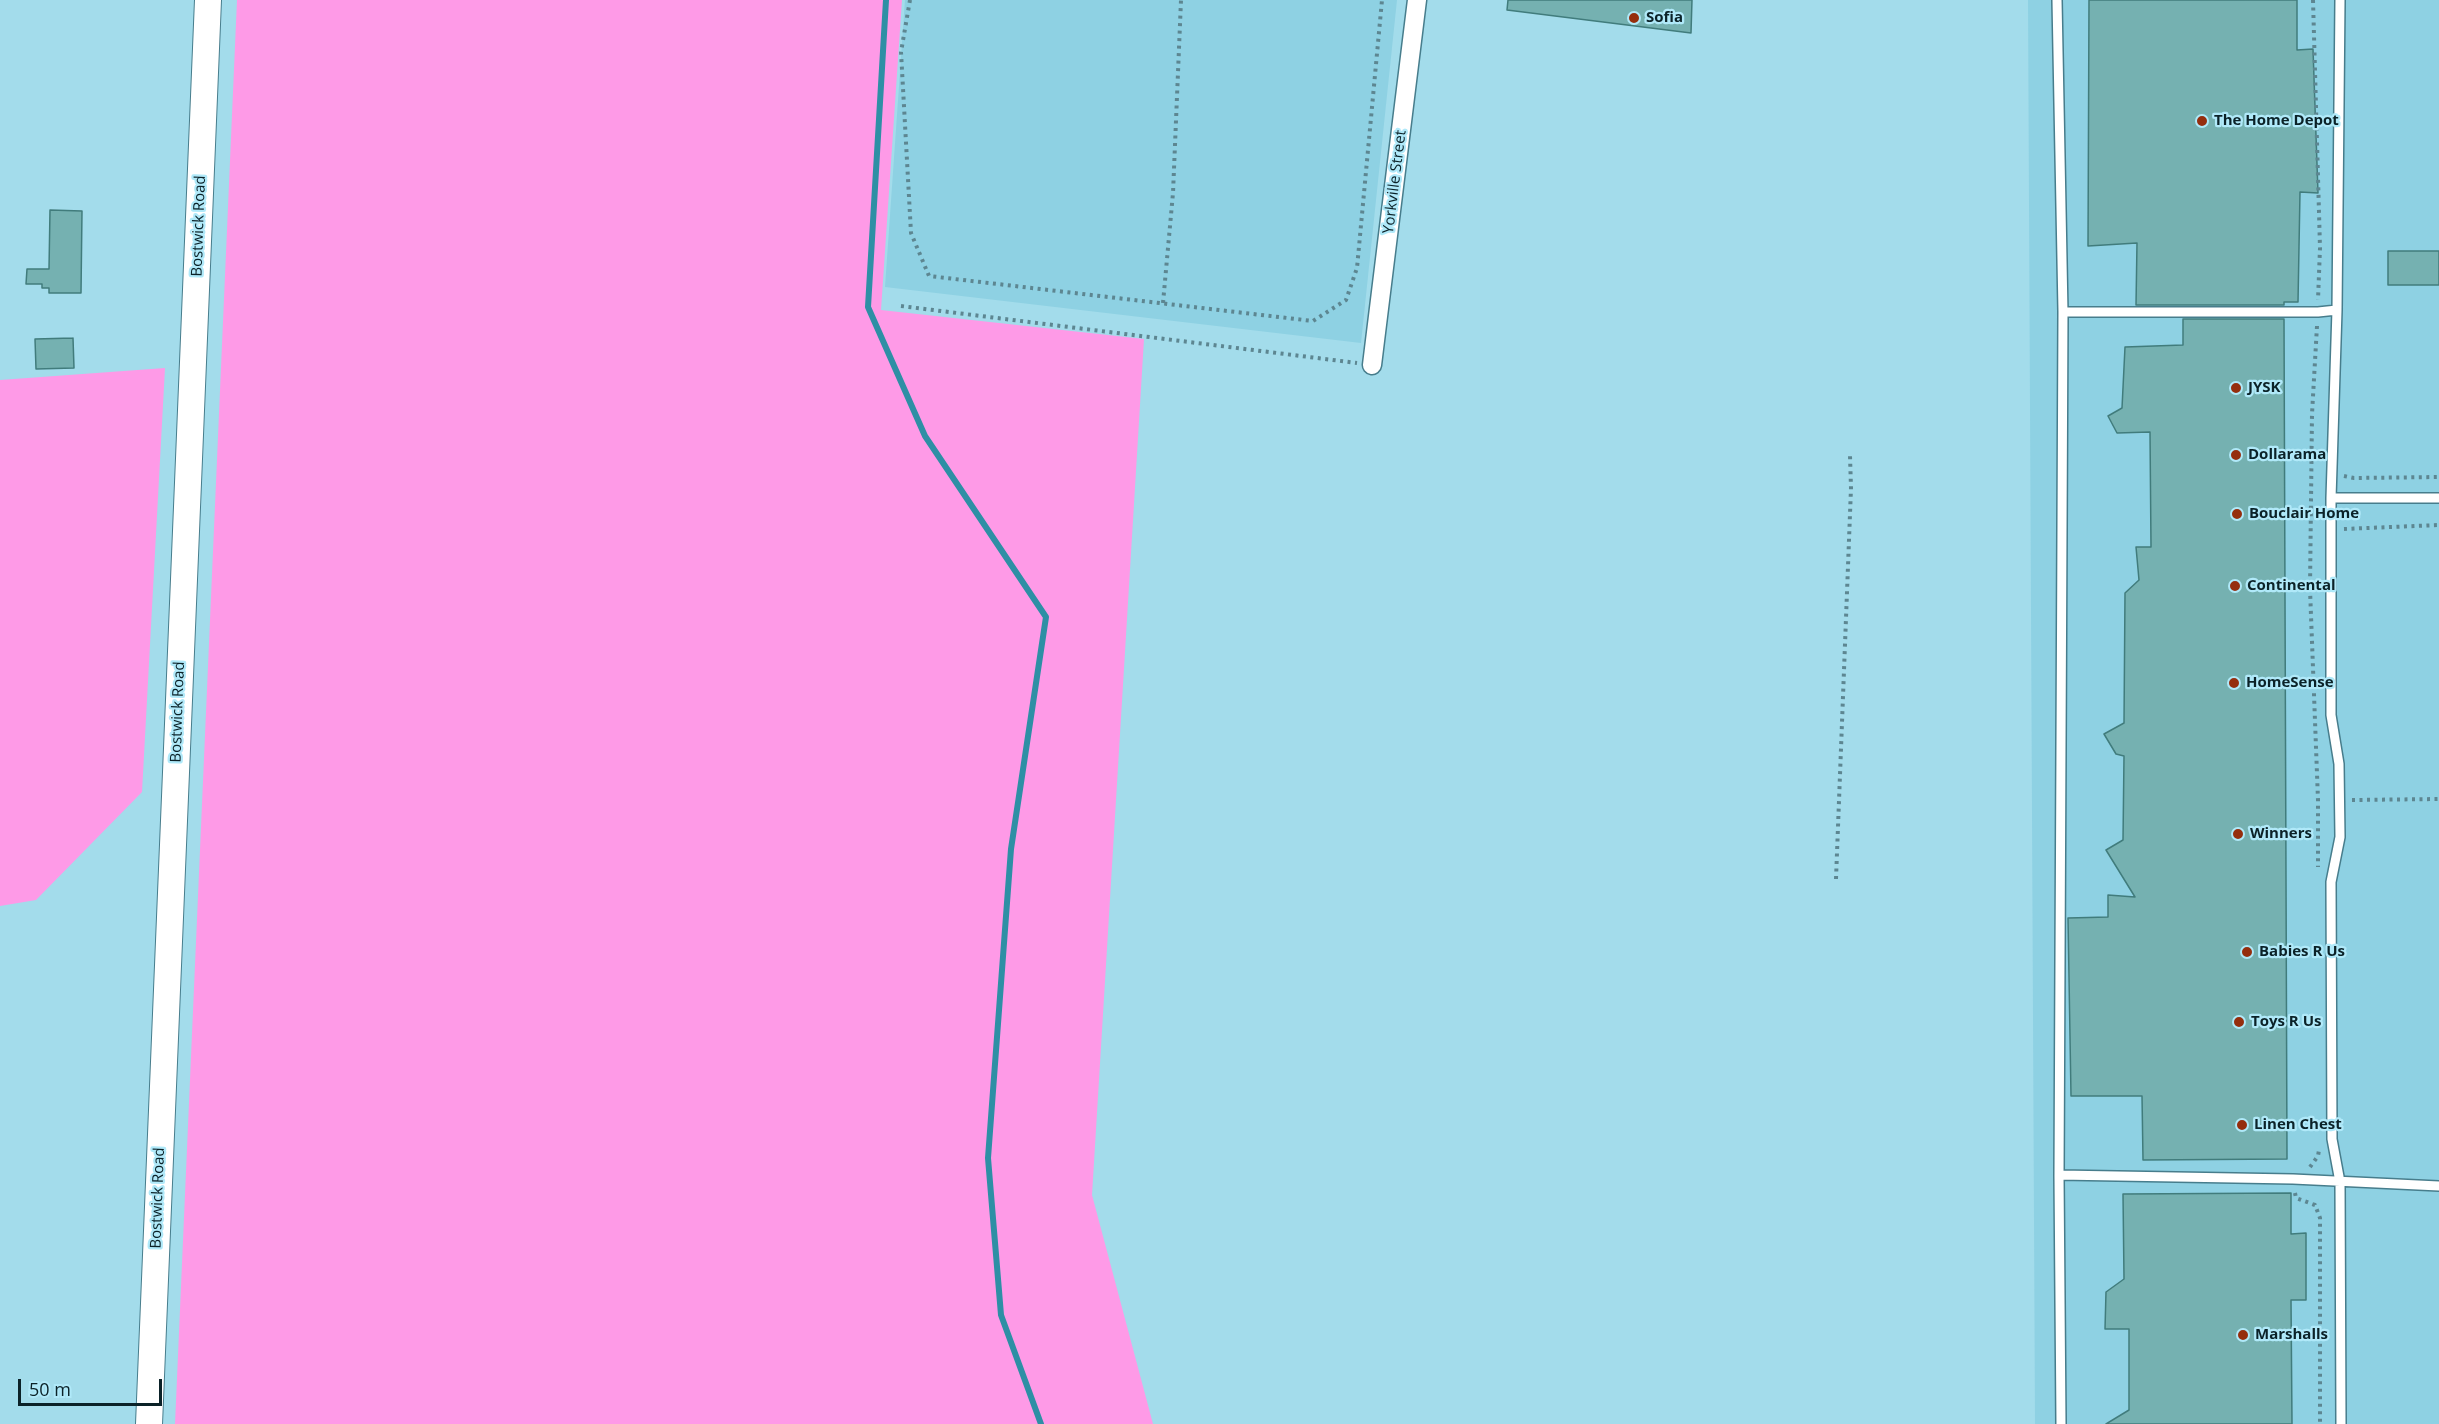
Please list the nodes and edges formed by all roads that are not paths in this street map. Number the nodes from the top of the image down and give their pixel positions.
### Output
1 (208, 0) edge
2 (1417, 0) edge
3 (2057, 0) edge
4 (2340, 0) edge
5 (2337, 310) junction
6 (2063, 312) junction
7 (1372, 365) road end
8 (2331, 498) junction
9 (2439, 498) edge
10 (2059, 1175) junction
11 (2340, 1182) junction
12 (2439, 1186) edge
13 (149, 1424) edge
14 (2061, 1424) edge
15 (2341, 1424) edge

1 - 13 main road, Bostwick Road
2 - 7 street, Yorkville Street
3 - 6 lane
4 - 5 lane
5 - 6 lane
5 - 8 lane
6 - 10 lane
8 - 9 lane
8 - 11 lane
10 - 11 lane
10 - 14 lane
11 - 12 lane
11 - 15 lane

